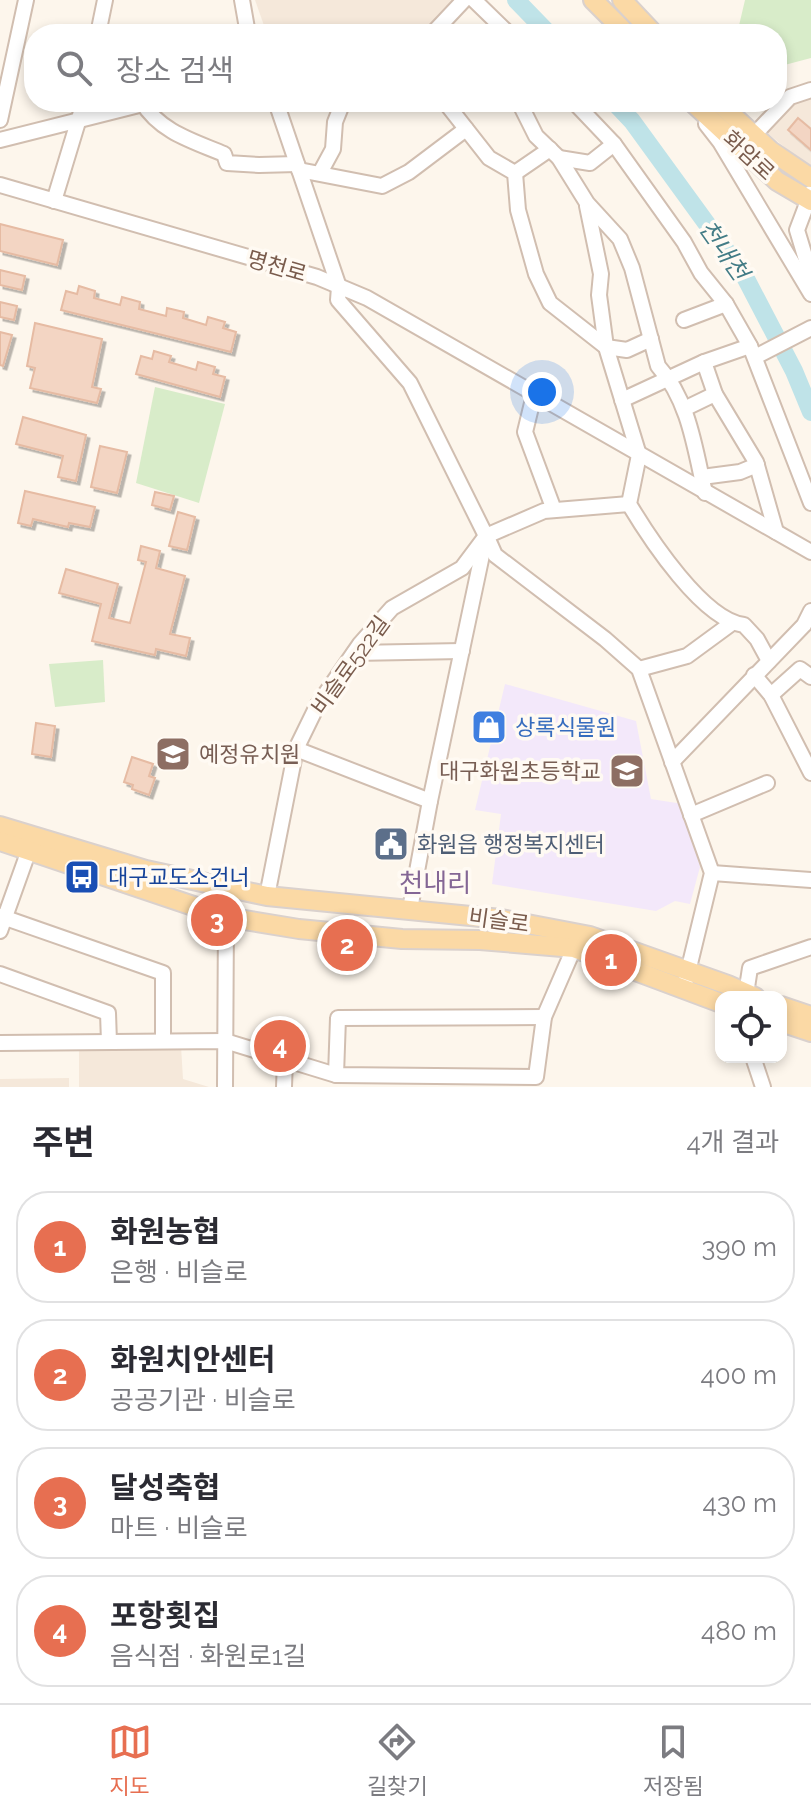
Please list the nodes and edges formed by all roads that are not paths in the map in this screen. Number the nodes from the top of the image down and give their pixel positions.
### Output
1 (26, 0) edge
2 (105, 0) edge
3 (242, 0) edge
4 (464, 0) edge
5 (474, 0) edge
6 (593, 0) edge
7 (622, 0) edge
8 (100, 24) edge
9 (246, 24) edge
10 (441, 24) edge
11 (495, 24) edge
12 (617, 24) edge
13 (645, 24) edge
14 (811, 90) edge
15 (787, 100) edge
16 (82, 112) edge
17 (111, 112) edge
18 (152, 112) edge
19 (279, 112) edge
20 (339, 112) edge
21 (453, 112) edge
22 (524, 112) edge
23 (584, 112) edge
24 (698, 112) edge
25 (701, 112) edge
26 (729, 112) edge
27 (776, 112) edge
28 (0, 120) edge
29 (80, 120) junction
30 (466, 129) junction
31 (754, 135) junction
32 (0, 140) edge
33 (614, 144) junction
34 (554, 153) junction
35 (298, 167) junction
36 (320, 173) junction
37 (515, 173) junction
38 (811, 178) edge
39 (0, 185) edge
40 (810, 198) edge
41 (54, 201) junction
42 (587, 203) junction
43 (811, 276) edge
44 (339, 287) junction
45 (811, 294) edge
46 (726, 304) junction
47 (684, 320) dead end
48 (811, 328) edge
49 (651, 339) junction
50 (606, 347) junction
51 (753, 351) junction
52 (704, 362) junction
53 (669, 377) junction
54 (715, 394) junction
55 (534, 395) junction
56 (622, 400) junction
57 (684, 409) junction
58 (639, 455) junction
59 (757, 465) junction
60 (702, 477) junction
61 (705, 493) junction
62 (811, 503) edge
63 (629, 504) junction
64 (554, 510) junction
65 (776, 532) junction
66 (486, 536) junction
67 (811, 552) edge
68 (811, 611) edge
69 (732, 623) junction
70 (808, 629) edge
71 (462, 651) junction
72 (354, 653) junction
73 (774, 655) junction
74 (639, 669) junction
75 (806, 673) edge
76 (754, 675) junction
77 (771, 695) junction
78 (296, 749) junction
79 (672, 762) junction
80 (811, 773) edge
81 (767, 783) dead end
82 (430, 801) junction
83 (691, 815) junction
84 (0, 829) edge
85 (0, 841) edge
86 (29, 850) junction
87 (712, 873) junction
88 (811, 880) edge
89 (267, 896) junction
90 (410, 909) junction
91 (226, 917) junction
92 (2, 922) edge
93 (811, 947) edge
94 (574, 948) junction
95 (689, 971) junction
96 (0, 974) edge
97 (683, 989) junction
98 (741, 991) edge
99 (751, 991) edge
100 (715, 1001) edge
101 (787, 1008) edge
102 (811, 1016) edge
103 (544, 1017) junction
104 (787, 1024) edge
105 (811, 1032) edge
106 (163, 1041) junction
107 (225, 1041) junction
108 (109, 1042) junction
109 (0, 1043) edge
110 (285, 1060) junction
111 (755, 1063) edge
112 (336, 1075) junction
113 (443, 1082) edge
114 (491, 1082) edge
115 (536, 1082) edge
116 (225, 1087) edge
117 (284, 1087) edge
118 (763, 1087) edge

1 - 28 street
2 - 8 street
3 - 9 street
4 - 10 street
5 - 11 street
6 - 12 main road
7 - 13 main road
14 - 15 street, 화암로
16 - 29 street
17 - 29 street
18 - 35 street
19 - 35 street
20 - 36 street
21 - 30 street
22 - 34 street
23 - 33 street
24 - 45 street
25 - 40 main road, 화암로
26 - 31 main road, 화암로
27 - 31 street, 화암로
29 - 32 street
29 - 41 street
30 - 36 street
30 - 37 street
31 - 38 main road, 화암로
33 - 34 street
33 - 46 street
34 - 37 street
34 - 42 street
35 - 36 street
35 - 44 street
37 - 50 street
39 - 41 street, 명천로
40 - 43 street
41 - 44 street, 명천로
42 - 49 street
42 - 50 street
44 - 55 street, 명천로
44 - 66 street
46 - 47 street
46 - 51 street
48 - 51 street
49 - 50 street
49 - 53 street
50 - 56 street
51 - 52 street
51 - 62 street
52 - 53 street
52 - 54 street
53 - 56 street
53 - 57 street
54 - 57 street
54 - 59 street
55 - 58 street, 명천로
55 - 64 street
56 - 58 street
57 - 60 street
58 - 61 street, 명천로
58 - 63 street
59 - 60 street
59 - 65 street
60 - 61 street
61 - 65 street, 명천로
63 - 64 street, 비슬로522길
63 - 69 street
64 - 66 street, 비슬로522길
65 - 67 street, 명천로
66 - 71 street
66 - 72 street, 비슬로522길
66 - 74 street
68 - 70 street
69 - 73 street
69 - 74 street
70 - 73 street
71 - 72 street
71 - 82 street
72 - 78 street, 비슬로522길
73 - 75 street
73 - 76 street
74 - 79 street
75 - 77 street
76 - 77 street
76 - 79 street
77 - 80 street
78 - 82 street
78 - 89 street, 비슬로522길
79 - 83 street
81 - 83 street
82 - 90 street
83 - 87 street
84 - 89 main road, 비슬로
85 - 86 main road, 비슬로
86 - 91 main road, 비슬로
86 - 92 street
87 - 88 street
87 - 95 street
89 - 90 main road, 비슬로
90 - 95 main road, 비슬로
91 - 94 main road, 비슬로
91 - 107 street
92 - 106 street
93 - 99 street
94 - 97 main road, 비슬로
94 - 103 street
95 - 97 street
95 - 98 main road, 비슬로
96 - 108 street
97 - 100 main road, 비슬로
101 - 102 main road
103 - 112 street
103 - 115 street
104 - 105 main road
106 - 107 street
106 - 108 street
107 - 110 street
107 - 116 street
108 - 109 street
110 - 112 street
110 - 117 street
111 - 118 street
112 - 113 street
113 - 114 street
114 - 115 street

